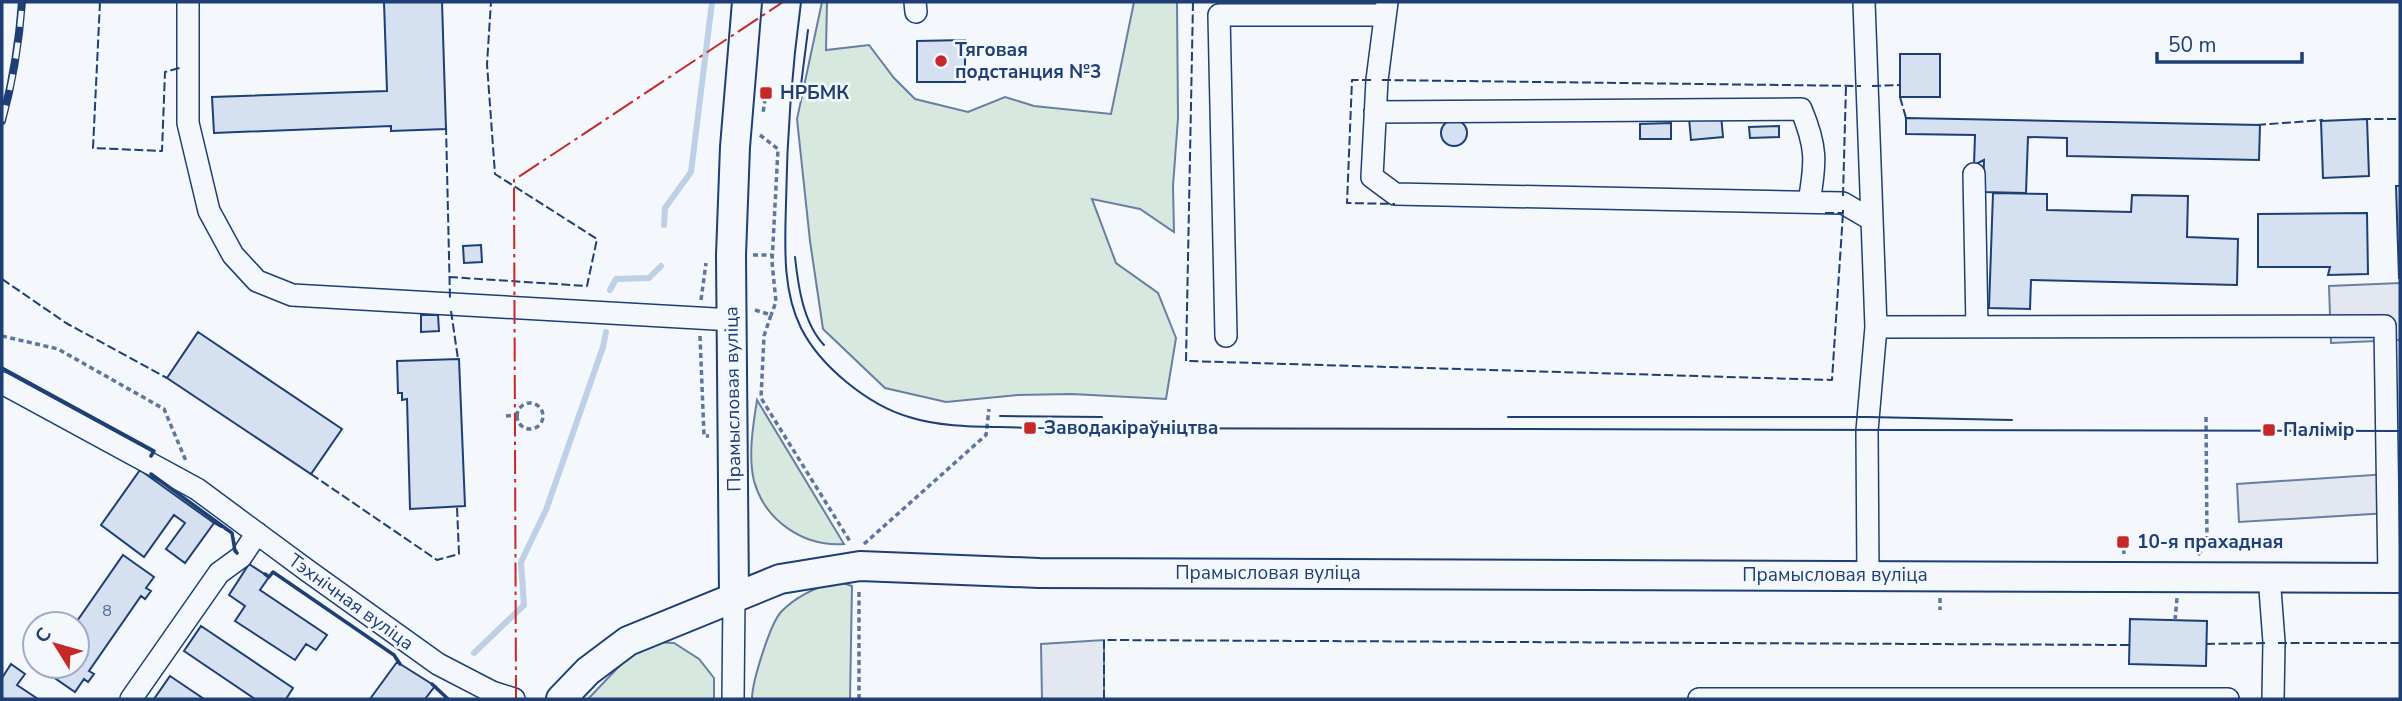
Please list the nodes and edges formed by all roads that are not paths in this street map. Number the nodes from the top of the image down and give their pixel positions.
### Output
1 (188, 2) edge
2 (747, 2) edge
3 (1864, 2) edge
4 (1386, 8) edge
5 (1375, 112) junction
6 (1974, 174) dead end
7 (1809, 202) junction
8 (1872, 220) junction
9 (733, 320) junction
10 (1876, 327) junction
11 (1977, 327) junction
12 (1226, 336) dead end
13 (2, 383) edge
14 (257, 533) junction
15 (1868, 575) junction
16 (2269, 576) junction
17 (2395, 578) edge
18 (734, 596) junction
19 (131, 699) edge
20 (514, 699) edge
21 (561, 699) edge
22 (733, 699) edge
23 (1699, 699) edge
24 (2228, 699) edge
25 (2273, 699) edge

1 - 9 street
2 - 9 main road, Прамысловая вуліца
3 - 8 street
4 - 5 street
4 - 12 street
5 - 7 street
5 - 7 street
6 - 11 street
7 - 8 street
8 - 10 street
9 - 18 main road, Прамысловая вуліца
10 - 11 street
10 - 15 street
11 - 17 street
13 - 14 street, Тэхнічная вуліца
14 - 19 street
14 - 20 street, Тэхнічная вуліца
15 - 16 main road, Прамысловая вуліца
15 - 18 main road, Прамысловая вуліца
16 - 17 main road, Прамысловая вуліца
16 - 25 street
18 - 21 main road
18 - 22 street
23 - 24 street

